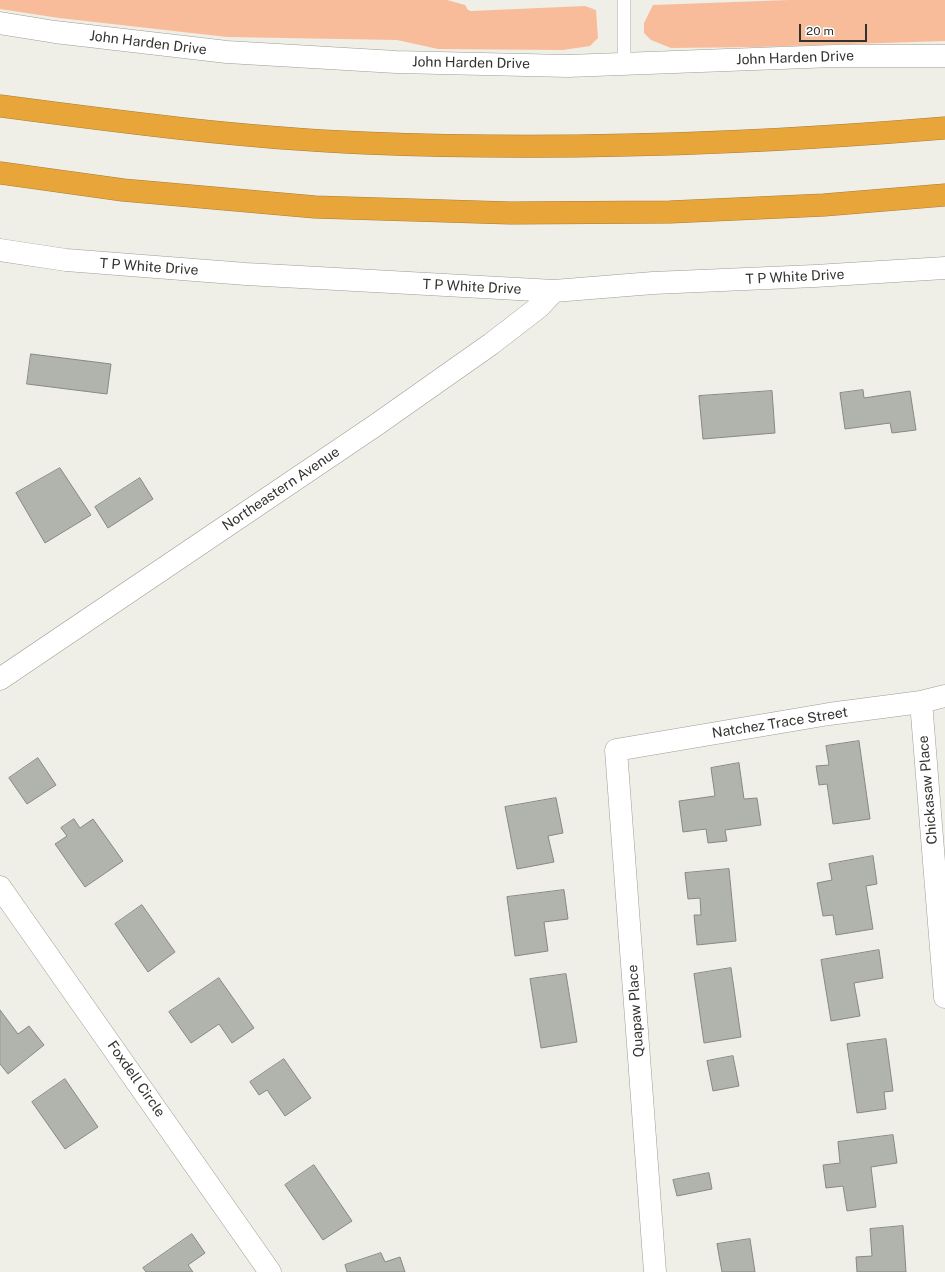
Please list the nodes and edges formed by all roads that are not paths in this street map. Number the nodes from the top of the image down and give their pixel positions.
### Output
1 (624, 0) edge
2 (0, 23) edge
3 (945, 56) edge
4 (624, 64) junction
5 (0, 106) edge
6 (945, 128) edge
7 (0, 173) edge
8 (945, 195) edge
9 (0, 250) edge
10 (945, 268) edge
11 (554, 291) junction
12 (0, 679) edge
13 (945, 696) edge
14 (921, 702) junction
15 (616, 750) joint
16 (0, 887) edge
17 (945, 997) edge
18 (270, 1272) edge
19 (655, 1272) edge

1 - 4 lane
2 - 4 street, John Harden Drive
3 - 4 street, John Harden Drive
5 - 6 highway
7 - 8 highway
9 - 11 street, T P White Drive
10 - 11 street, T P White Drive
11 - 12 street, Northeastern Avenue
13 - 14 street, Natchez Trace Street
14 - 15 street, Natchez Trace Street
14 - 17 street, Chickasaw Place
15 - 19 street, Quapaw Place
16 - 18 street, Foxdell Circle

